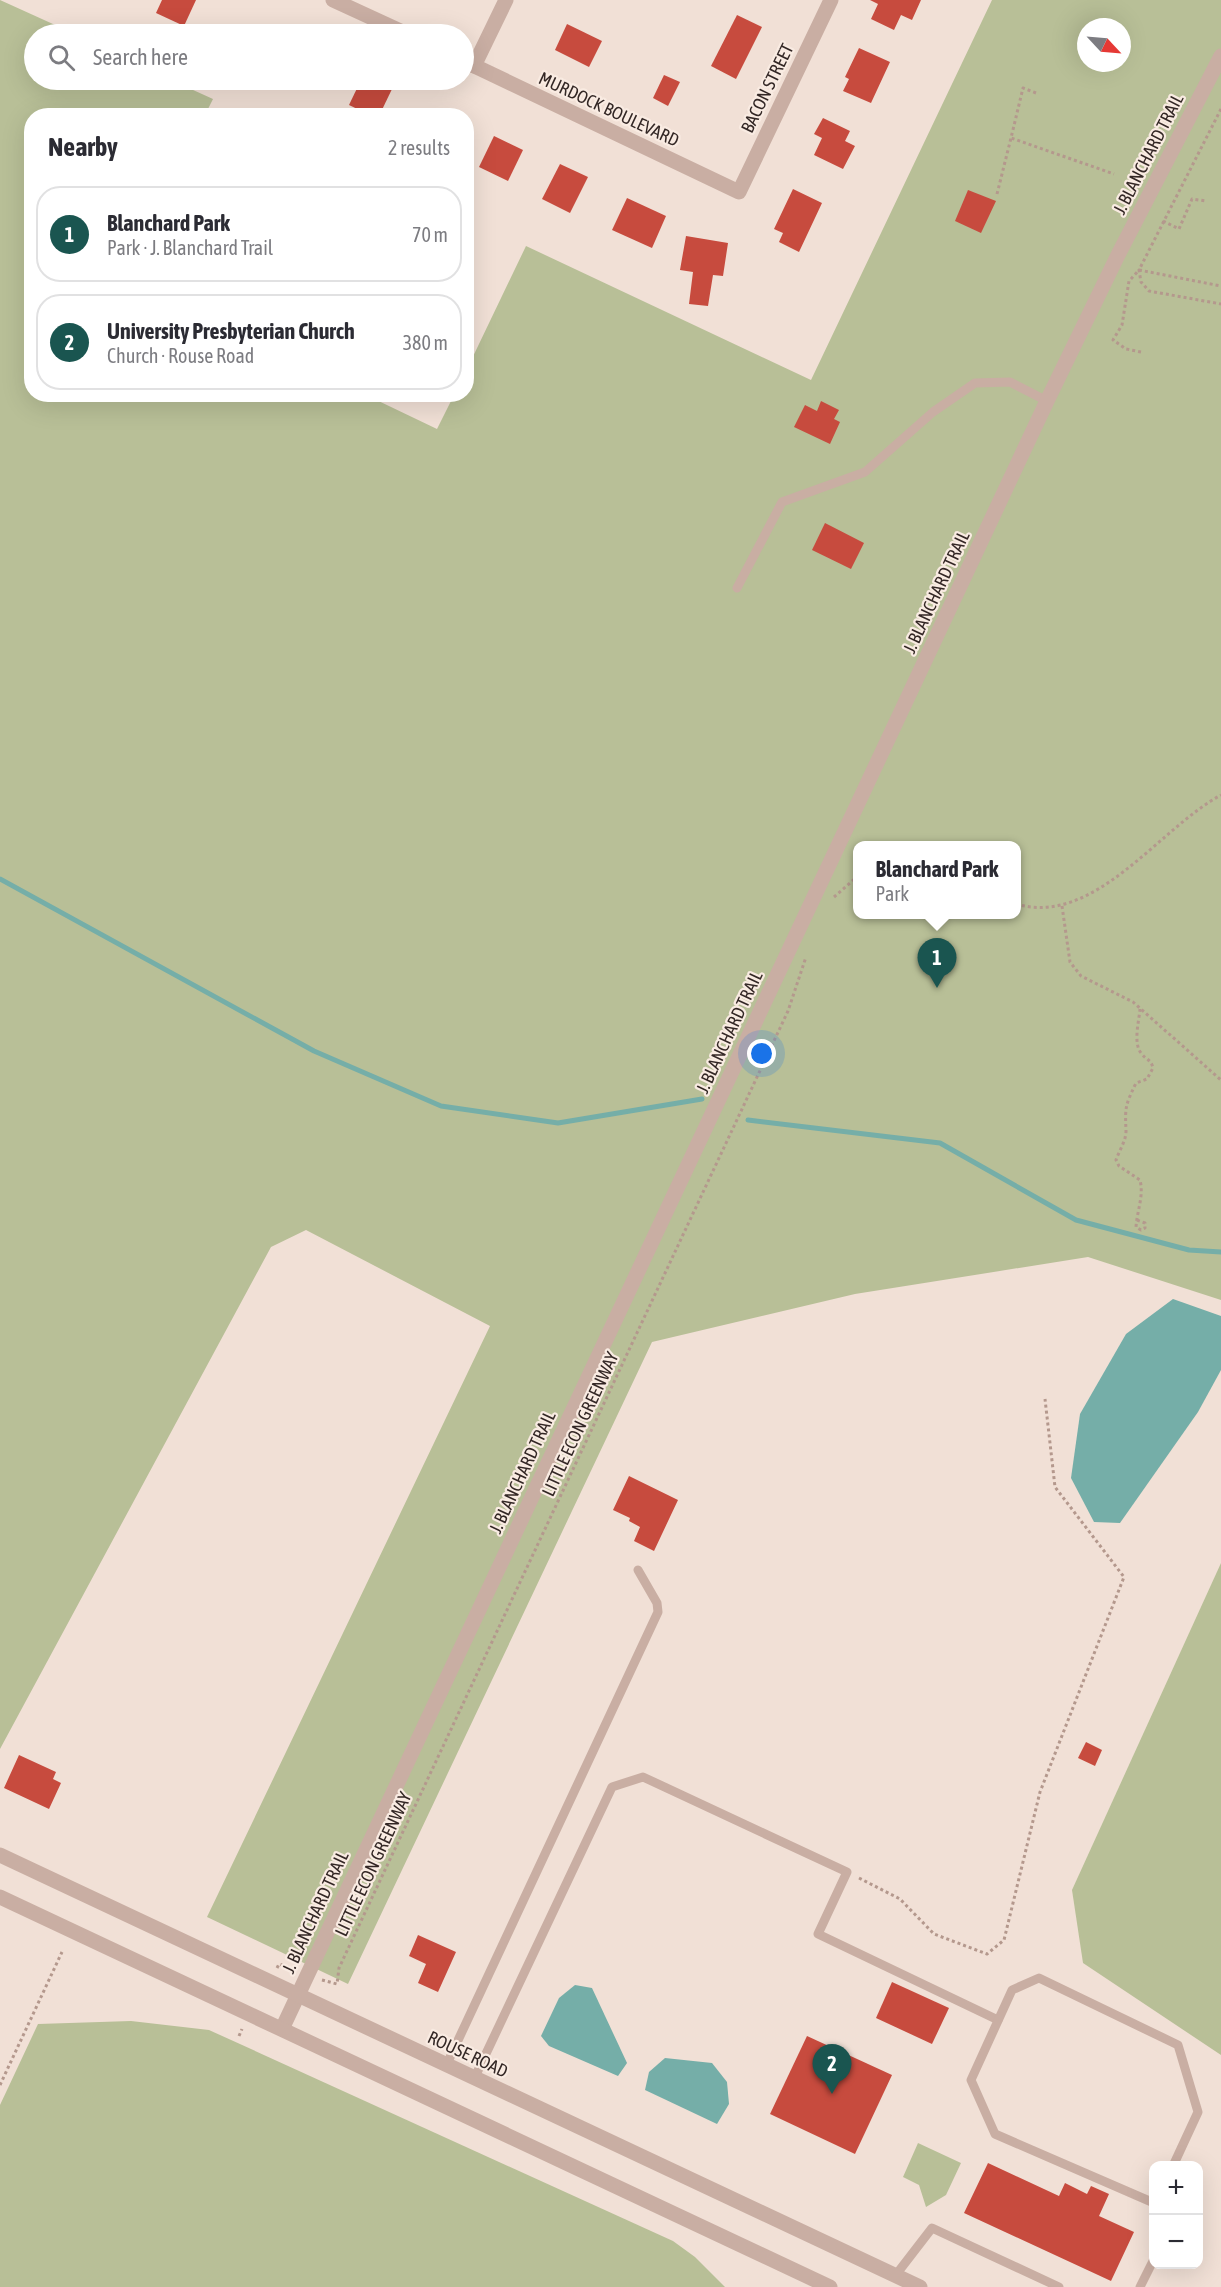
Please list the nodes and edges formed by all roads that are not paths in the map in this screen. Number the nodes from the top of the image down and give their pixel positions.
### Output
1 (333, 0) edge
2 (506, 0) edge
3 (831, 0) edge
4 (385, 24) edge
5 (474, 55) edge
6 (1221, 56) edge
7 (474, 66) edge
8 (739, 192) joint
9 (1047, 401) junction
10 (737, 588) dead end
11 (638, 1570) dead end
12 (0, 1855) edge
13 (0, 1897) edge
14 (297, 1995) junction
15 (998, 2020) junction
16 (282, 2029) junction
17 (446, 2066) junction
18 (474, 2079) junction
19 (1175, 2161) edge
20 (1149, 2201) edge
21 (1149, 2269) edge
22 (895, 2276) junction
23 (830, 2287) edge
24 (920, 2287) edge
25 (1059, 2287) edge
26 (1140, 2287) edge

1 - 4 street
2 - 5 street
3 - 8 street, BACON STREET
6 - 9 street, J. BLANCHARD TRAIL
7 - 8 street, MURDOCK BOULEVARD
9 - 10 lane
9 - 14 street, J. BLANCHARD TRAIL
11 - 17 lane
12 - 14 street, ROUSE ROAD
13 - 16 street
14 - 16 street, J. BLANCHARD TRAIL
14 - 17 street, ROUSE ROAD
15 - 18 lane
15 - 19 lane
15 - 20 lane
16 - 23 street
17 - 18 street, ROUSE ROAD
18 - 22 street, ROUSE ROAD
21 - 26 lane
22 - 24 street, ROUSE ROAD
22 - 25 lane

